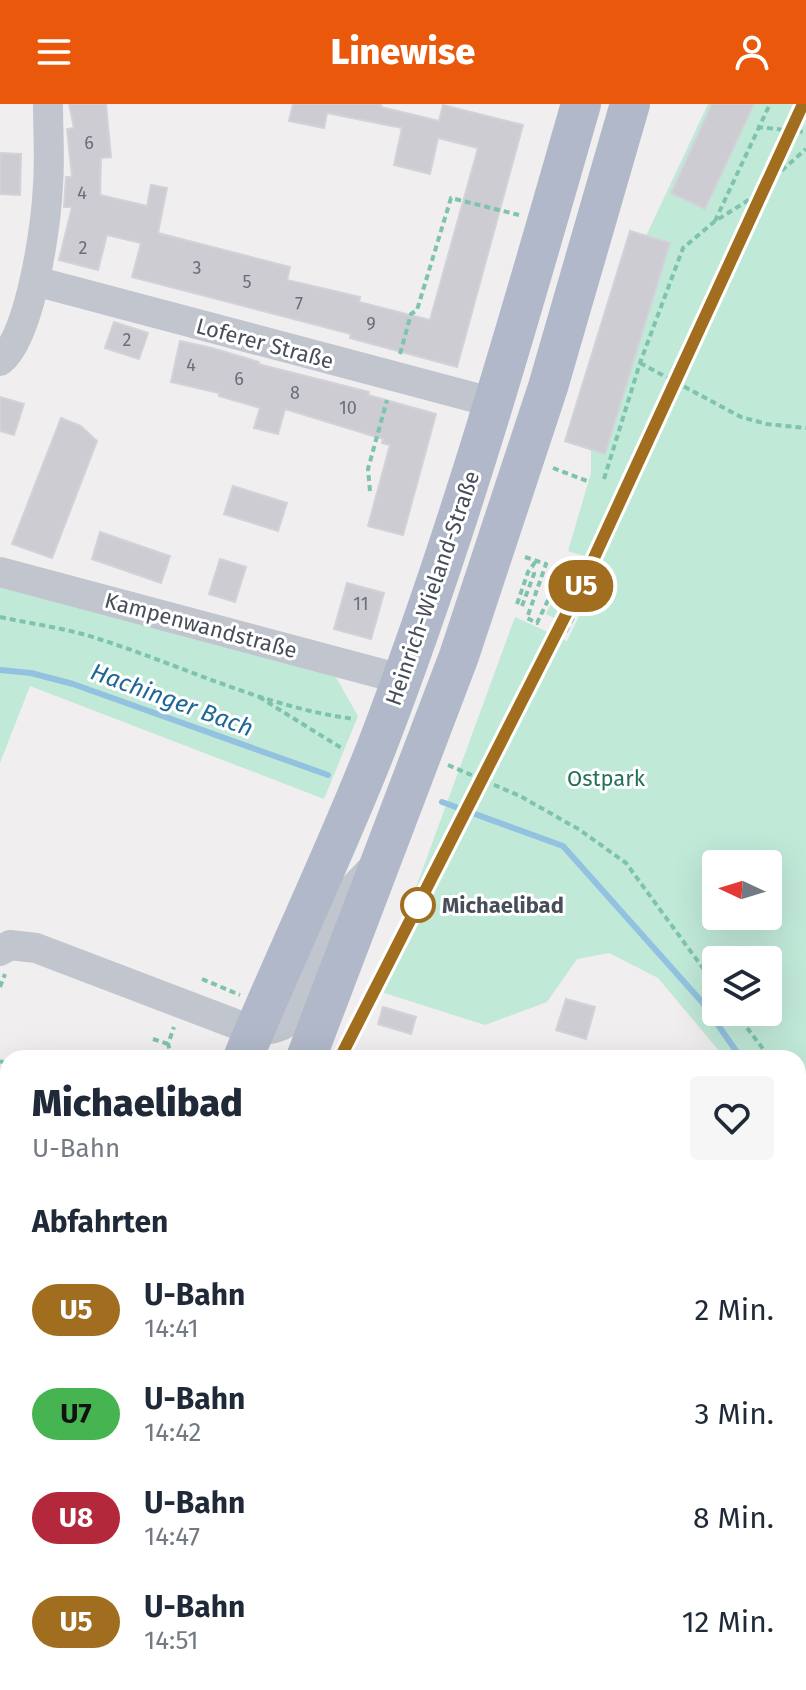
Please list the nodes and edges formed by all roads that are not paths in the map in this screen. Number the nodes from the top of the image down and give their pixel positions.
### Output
1 (48, 104) edge
2 (630, 104) edge
3 (572, 106) edge
4 (35, 281) junction
5 (0, 361) edge
6 (495, 403) junction
7 (0, 572) edge
8 (401, 679) junction
9 (384, 856) junction
10 (0, 951) edge
11 (247, 1028) edge
12 (310, 1050) edge

1 - 4 street
2 - 9 main road, Heinrich-Wieland-Straße
3 - 6 main road, Heinrich-Wieland-Straße
4 - 5 street
4 - 6 street, Loferer Straße
6 - 8 main road, Heinrich-Wieland-Straße
7 - 8 street, Kampenwandstraße
8 - 11 main road, Heinrich-Wieland-Straße
9 - 11 street
9 - 12 main road, Heinrich-Wieland-Straße
10 - 11 street

